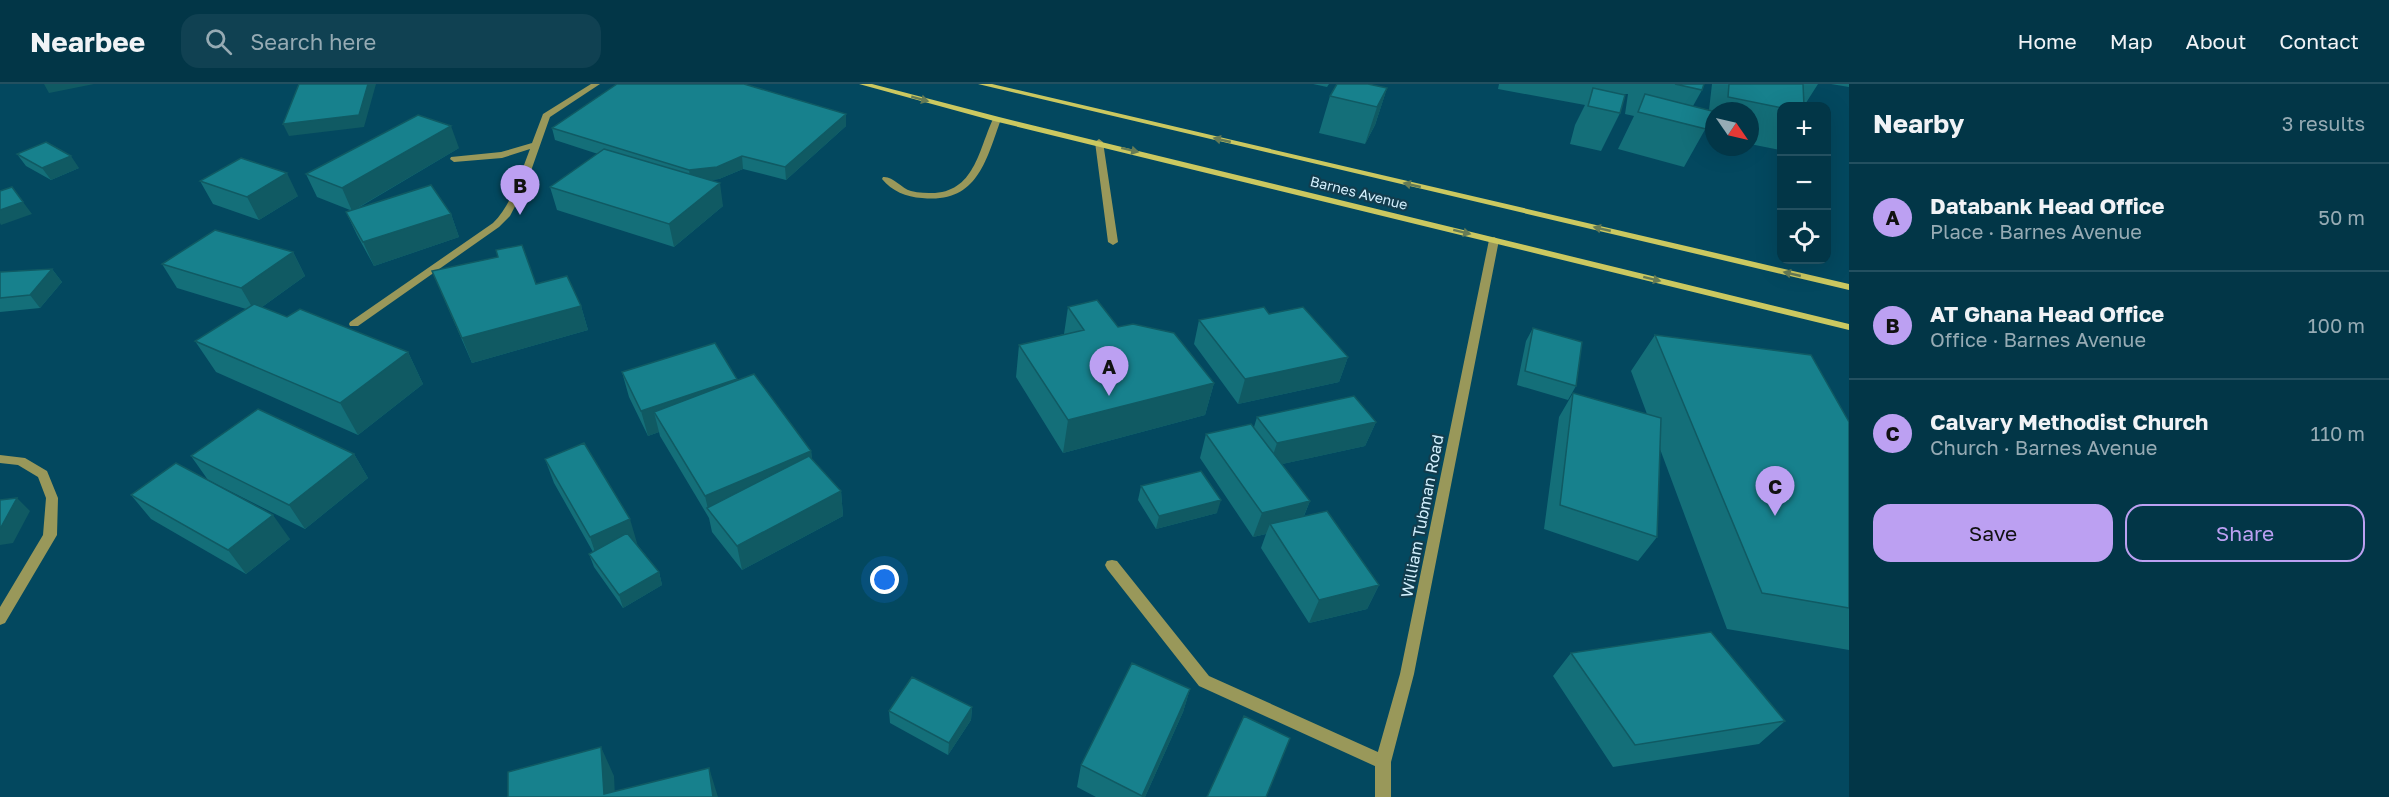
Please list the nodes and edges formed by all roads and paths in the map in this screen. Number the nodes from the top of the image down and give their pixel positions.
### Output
1 (596, 84) edge
2 (863, 84) edge
3 (982, 84) edge
4 (997, 119) junction
5 (1099, 142) junction
6 (534, 145) junction
7 (454, 159) dead end
8 (886, 179) dead end
9 (1494, 240) junction
10 (1113, 242) dead end
11 (1849, 287) edge
12 (354, 324) dead end
13 (1849, 327) edge
14 (0, 459) edge
15 (1112, 565) dead end
16 (0, 620) edge
17 (1383, 762) junction
18 (1383, 797) edge

1 - 6 street
2 -> 4 main road, Barnes Avenue
11 -> 3 main road, Barnes Avenue
4 - 5 main road, Barnes Avenue
4 - 8 street
5 -> 9 main road, Barnes Avenue
5 - 10 street
6 - 7 street
6 - 12 street
9 -> 13 main road, Barnes Avenue
9 - 17 street, William Tubman Road
14 - 16 street
15 - 17 street
17 - 18 street, William Tubman Road

